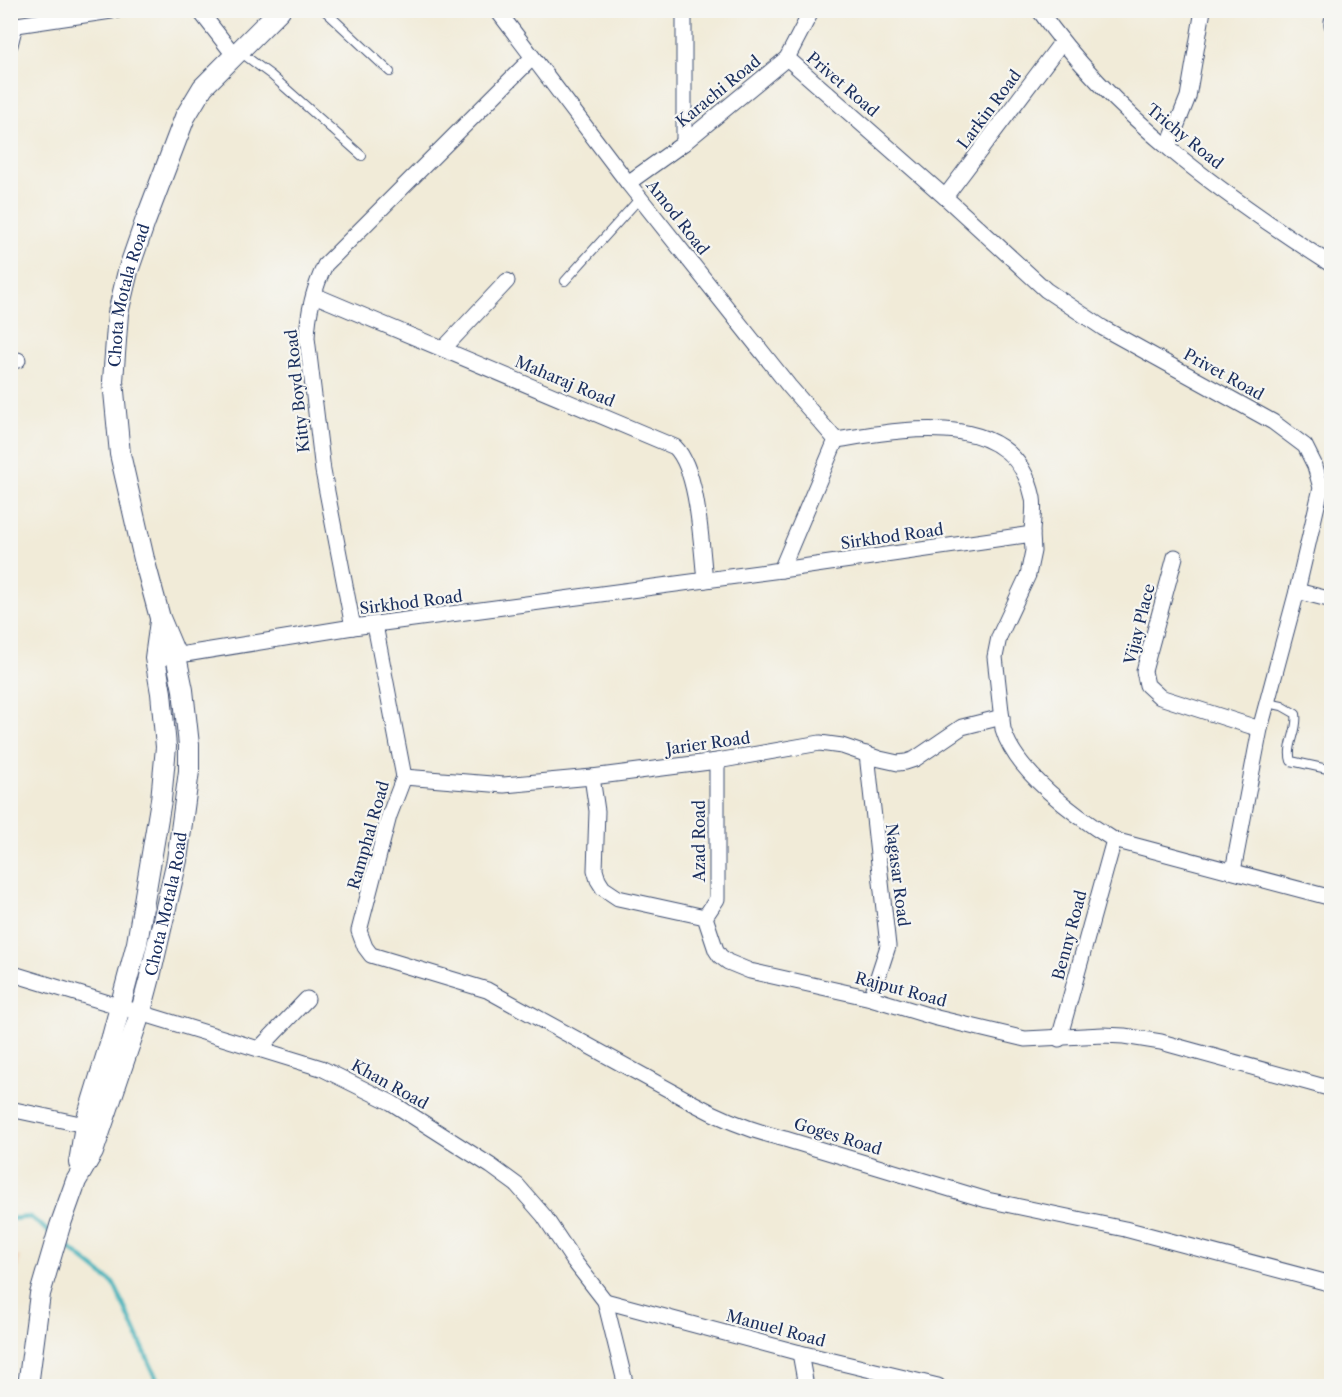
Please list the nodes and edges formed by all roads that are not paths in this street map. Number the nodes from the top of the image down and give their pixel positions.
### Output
1 (118, 10) edge
2 (199, 10) edge
3 (280, 10) edge
4 (324, 10) edge
5 (497, 10) edge
6 (684, 10) edge
7 (812, 10) edge
8 (1039, 10) edge
9 (1203, 10) edge
10 (1332, 21) edge
11 (13, 25) edge
12 (1332, 25) edge
13 (1061, 43) junction
14 (10, 45) edge
15 (236, 53) junction
16 (532, 58) junction
17 (787, 58) junction
18 (390, 72) dead end
19 (684, 143) junction
20 (1168, 147) junction
21 (362, 156) dead end
22 (628, 183) junction
23 (945, 197) junction
24 (640, 198) junction
25 (1332, 265) edge
26 (565, 280) dead end
27 (507, 281) dead end
28 (314, 295) junction
29 (443, 349) junction
30 (836, 440) junction
31 (1032, 534) junction
32 (1175, 557) dead end
33 (781, 570) junction
34 (705, 580) junction
35 (1297, 591) junction
36 (1332, 600) edge
37 (160, 618) junction
38 (375, 626) junction
39 (353, 627) junction
40 (176, 656) junction
41 (155, 658) junction
42 (1268, 703) junction
43 (1002, 717) junction
44 (1260, 729) junction
45 (867, 754) junction
46 (717, 761) junction
47 (1332, 770) edge
48 (404, 777) junction
49 (592, 777) junction
50 (1114, 840) junction
51 (1233, 871) junction
52 (1332, 898) edge
53 (705, 917) junction
54 (364, 947) joint
55 (10, 973) edge
56 (871, 998) junction
57 (307, 999) dead end
58 (119, 1006) junction
59 (141, 1011) junction
60 (1059, 1039) junction
61 (259, 1049) junction
62 (1332, 1089) edge
63 (10, 1109) edge
64 (85, 1125) junction
65 (76, 1181) junction
66 (1332, 1284) edge
67 (605, 1301) junction
68 (800, 1353) junction
69 (28, 1386) edge
70 (626, 1386) edge
71 (806, 1386) edge
72 (938, 1386) edge

1 - 11 street
2 - 15 street
3 - 15 street, Chota Motala Road
4 - 18 lane
5 - 16 street, Amod Road
6 - 19 street
7 - 17 street, Karachi Road
8 - 13 street, Trichy Road
9 - 20 street
10 - 12 street
11 - 14 street
13 - 20 street, Trichy Road
13 - 23 street, Larkin Road
15 - 21 lane
15 - 37 street, Chota Motala Road
16 - 22 street, Amod Road
16 - 28 street, Kitty Boyd Road
17 - 19 street, Karachi Road
17 - 23 street, Privet Road
19 - 22 street, Karachi Road
20 - 25 street, Trichy Road
22 - 24 street, Amod Road
23 - 35 street, Privet Road
24 - 26 lane
24 - 30 street, Amod Road
27 - 29 street
28 - 29 street, Maharaj Road
28 - 39 street, Kitty Boyd Road
29 - 34 street, Maharaj Road
30 - 31 street
30 - 33 street
31 - 33 street, Sirkhod Road
31 - 43 street
32 - 44 street, Vijay Place
33 - 34 street, Sirkhod Road
34 - 38 street, Sirkhod Road
35 - 36 street
35 - 42 street, Privet Road
37 - 40 street, Chota Motala Road
37 - 41 street, Chota Motala Road
38 - 39 street, Sirkhod Road
38 - 48 street, Ramphal Road
39 - 40 street, Sirkhod Road
40 - 41 street, Sirkhod Road
40 - 59 street, Chota Motala Road
41 - 58 street, Chota Motala Road
42 - 44 street, Privet Road
42 - 47 lane
43 - 45 street, Jarier Road
43 - 50 street
44 - 51 street, Privet Road
45 - 46 street, Jarier Road
45 - 56 street, Nagasar Road
46 - 49 street, Jarier Road
46 - 53 street, Azad Road
48 - 49 street, Jarier Road
48 - 54 street, Ramphal Road
49 - 53 street
50 - 51 street
50 - 60 street, Benny Road
51 - 52 street
53 - 56 street, Rajput Road
54 - 66 street, Goges Road
55 - 58 street, Khan Road
56 - 60 street, Rajput Road
57 - 61 street
58 - 59 street, Khan Road
58 - 64 street, Chota Motala Road
59 - 61 street, Khan Road
59 - 65 street, Chota Motala Road
60 - 62 street, Rajput Road
61 - 67 street, Khan Road
63 - 64 street
64 - 65 street, Chota Motala Road
65 - 69 street, Chota Motala Road
67 - 68 street, Manuel Road
67 - 70 street, Khan Road
68 - 71 street
68 - 72 street, Manuel Road

